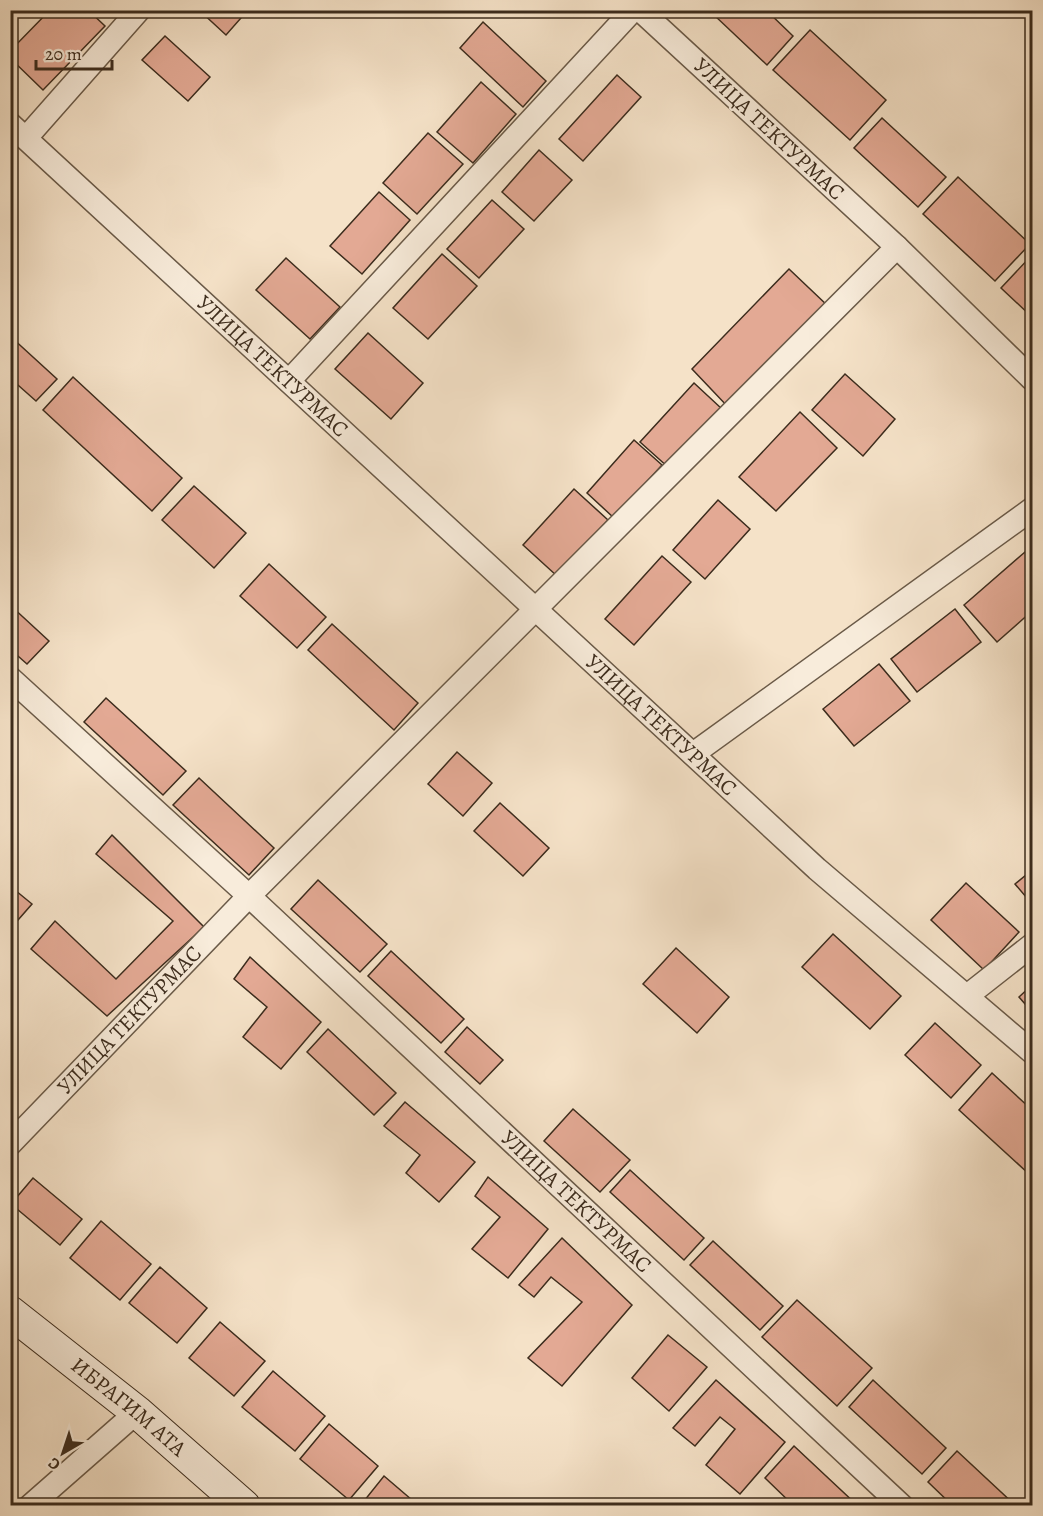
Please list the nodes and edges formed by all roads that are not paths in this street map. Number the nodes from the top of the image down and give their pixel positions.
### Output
1 (139, 10) edge
2 (633, 10) edge
3 (640, 10) edge
4 (18, 131) edge
5 (897, 247) junction
6 (1032, 379) edge
7 (289, 381) junction
8 (1032, 509) edge
9 (536, 609) junction
10 (10, 678) edge
11 (693, 754) junction
12 (249, 896) junction
13 (1032, 945) edge
14 (967, 996) junction
15 (1032, 1052) edge
16 (10, 1144) edge
17 (10, 1312) edge
18 (137, 1412) junction
19 (30, 1506) edge
20 (244, 1506) edge
21 (902, 1506) edge

1 - 4 street
2 - 7 street
3 - 5 street, УЛИЦА ТЕКТУРМАС
4 - 7 street, УЛИЦА ТЕКТУРМАС
5 - 6 street, УЛИЦА ТЕКТУРМАС
5 - 9 street, УЛИЦА ТЕКТУРМАС
7 - 9 street, УЛИЦА ТЕКТУРМАС
8 - 11 street
9 - 11 street, УЛИЦА ТЕКТУРМАС
9 - 12 street, УЛИЦА ТЕКТУРМАС
10 - 12 street, УЛИЦА ТЕКТУРМАС
11 - 14 street, УЛИЦА ТЕКТУРМАС
12 - 16 street, УЛИЦА ТЕКТУРМАС
12 - 21 street, УЛИЦА ТЕКТУРМАС
13 - 14 street
14 - 15 street, УЛИЦА ТЕКТУРМАС
17 - 18 street, ИБРАГИМ АТА
18 - 19 street
18 - 20 street, ИБРАГИМ АТА

